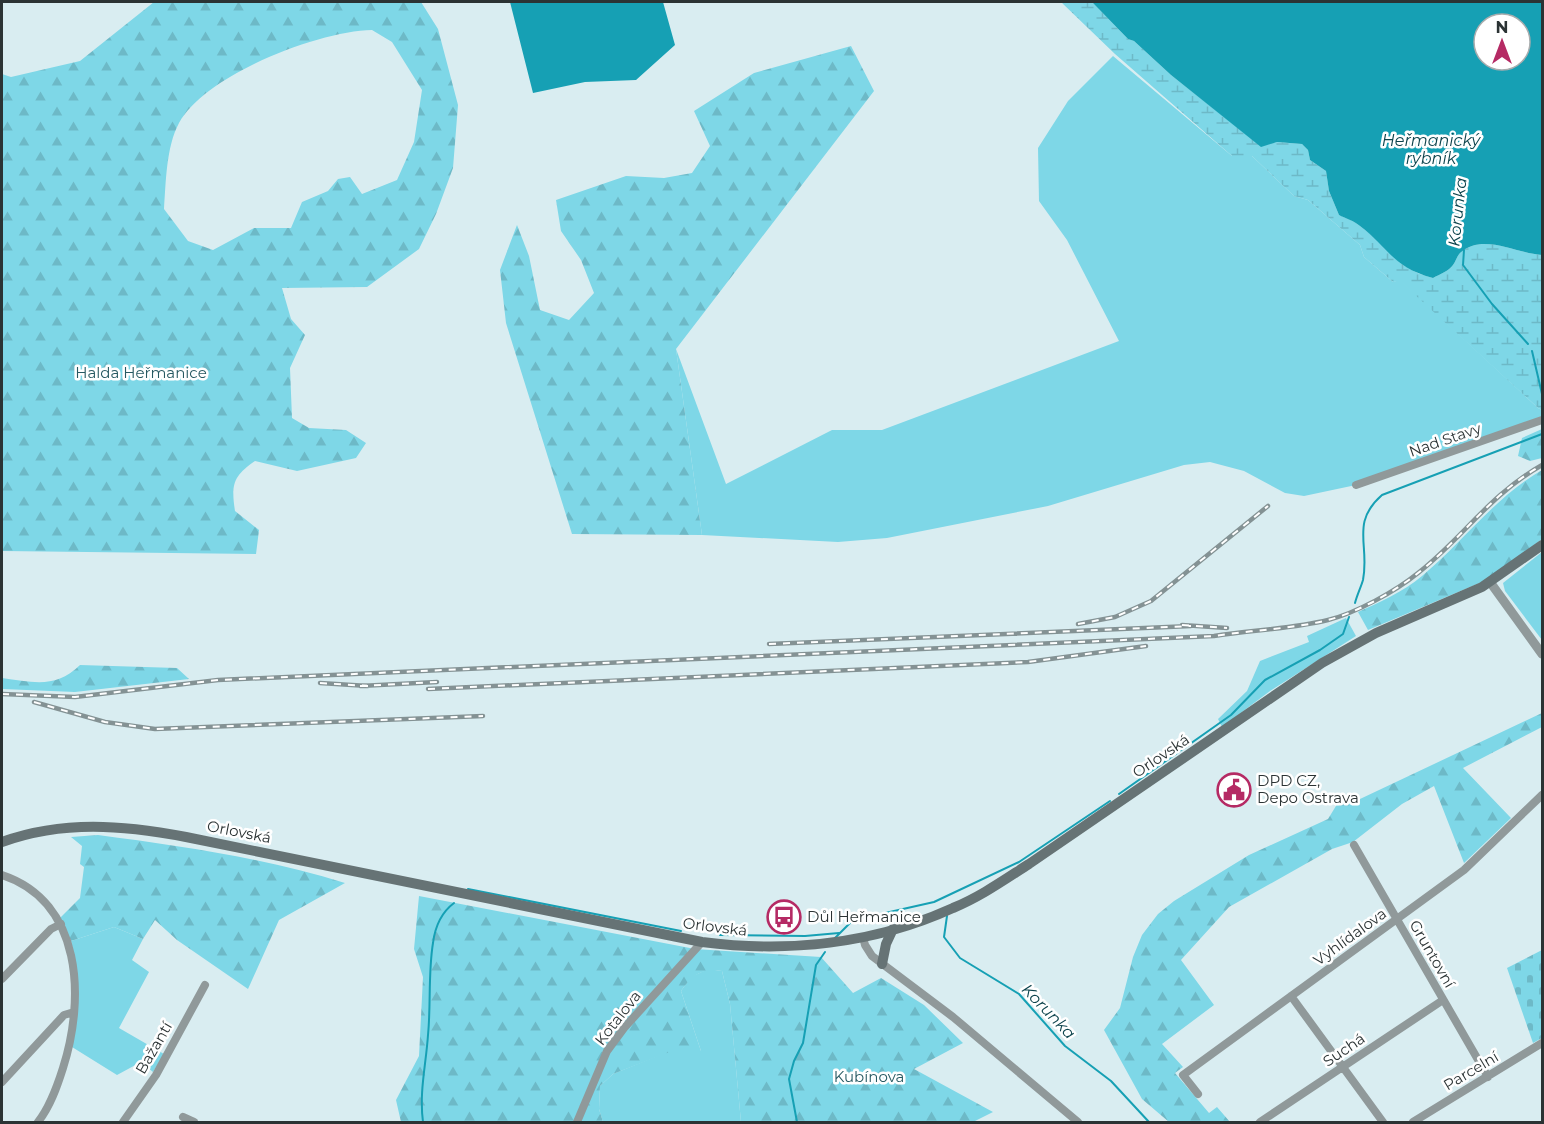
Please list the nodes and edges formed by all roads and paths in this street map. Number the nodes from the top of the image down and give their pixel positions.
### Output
1 (1542, 420) edge
2 (1356, 485) dead end
3 (1542, 545) edge
4 (1490, 582) junction
5 (1542, 654) edge
6 (1542, 795) edge
7 (2, 842) edge
8 (1354, 845) dead end
9 (2, 875) edge
10 (1396, 920) junction
11 (61, 924) junction
12 (892, 929) junction
13 (863, 937) junction
14 (702, 942) junction
15 (882, 963) junction
16 (2, 979) edge
17 (205, 985) dead end
18 (1291, 996) junction
19 (1443, 1000) junction
20 (74, 1012) junction
21 (1542, 1043) edge
22 (1343, 1067) junction
23 (1488, 1077) junction
24 (2, 1082) edge
25 (1198, 1094) dead end
26 (183, 1117) dead end
27 (38, 1122) edge
28 (123, 1122) edge
29 (194, 1122) edge
30 (577, 1122) edge
31 (1078, 1122) edge
32 (1260, 1122) edge
33 (1383, 1122) edge
34 (1413, 1122) edge

1 - 2 street, Nad Stavy
3 - 4 main road, Orlovská
4 - 5 street
4 - 12 main road, Orlovská
6 - 10 street, Vyhlídalova
7 - 14 main road, Orlovská
8 - 10 street, Gruntovní
9 - 11 street
10 - 18 street, Vyhlídalova
10 - 19 street, Gruntovní
11 - 16 street
11 - 20 street
12 - 13 main road, Orlovská
12 - 15 main road
13 - 14 main road, Orlovská
13 - 15 street
14 - 30 street, Kotalova
15 - 31 street
17 - 28 street, Bažantí
18 - 22 street
18 - 25 street, Vyhlídalova
19 - 22 street, Suchá
19 - 23 street, Gruntovní
20 - 24 street
20 - 27 street
21 - 23 street, Parcelní
22 - 32 street, Suchá
22 - 33 street
23 - 34 street, Parcelní
26 - 29 street

